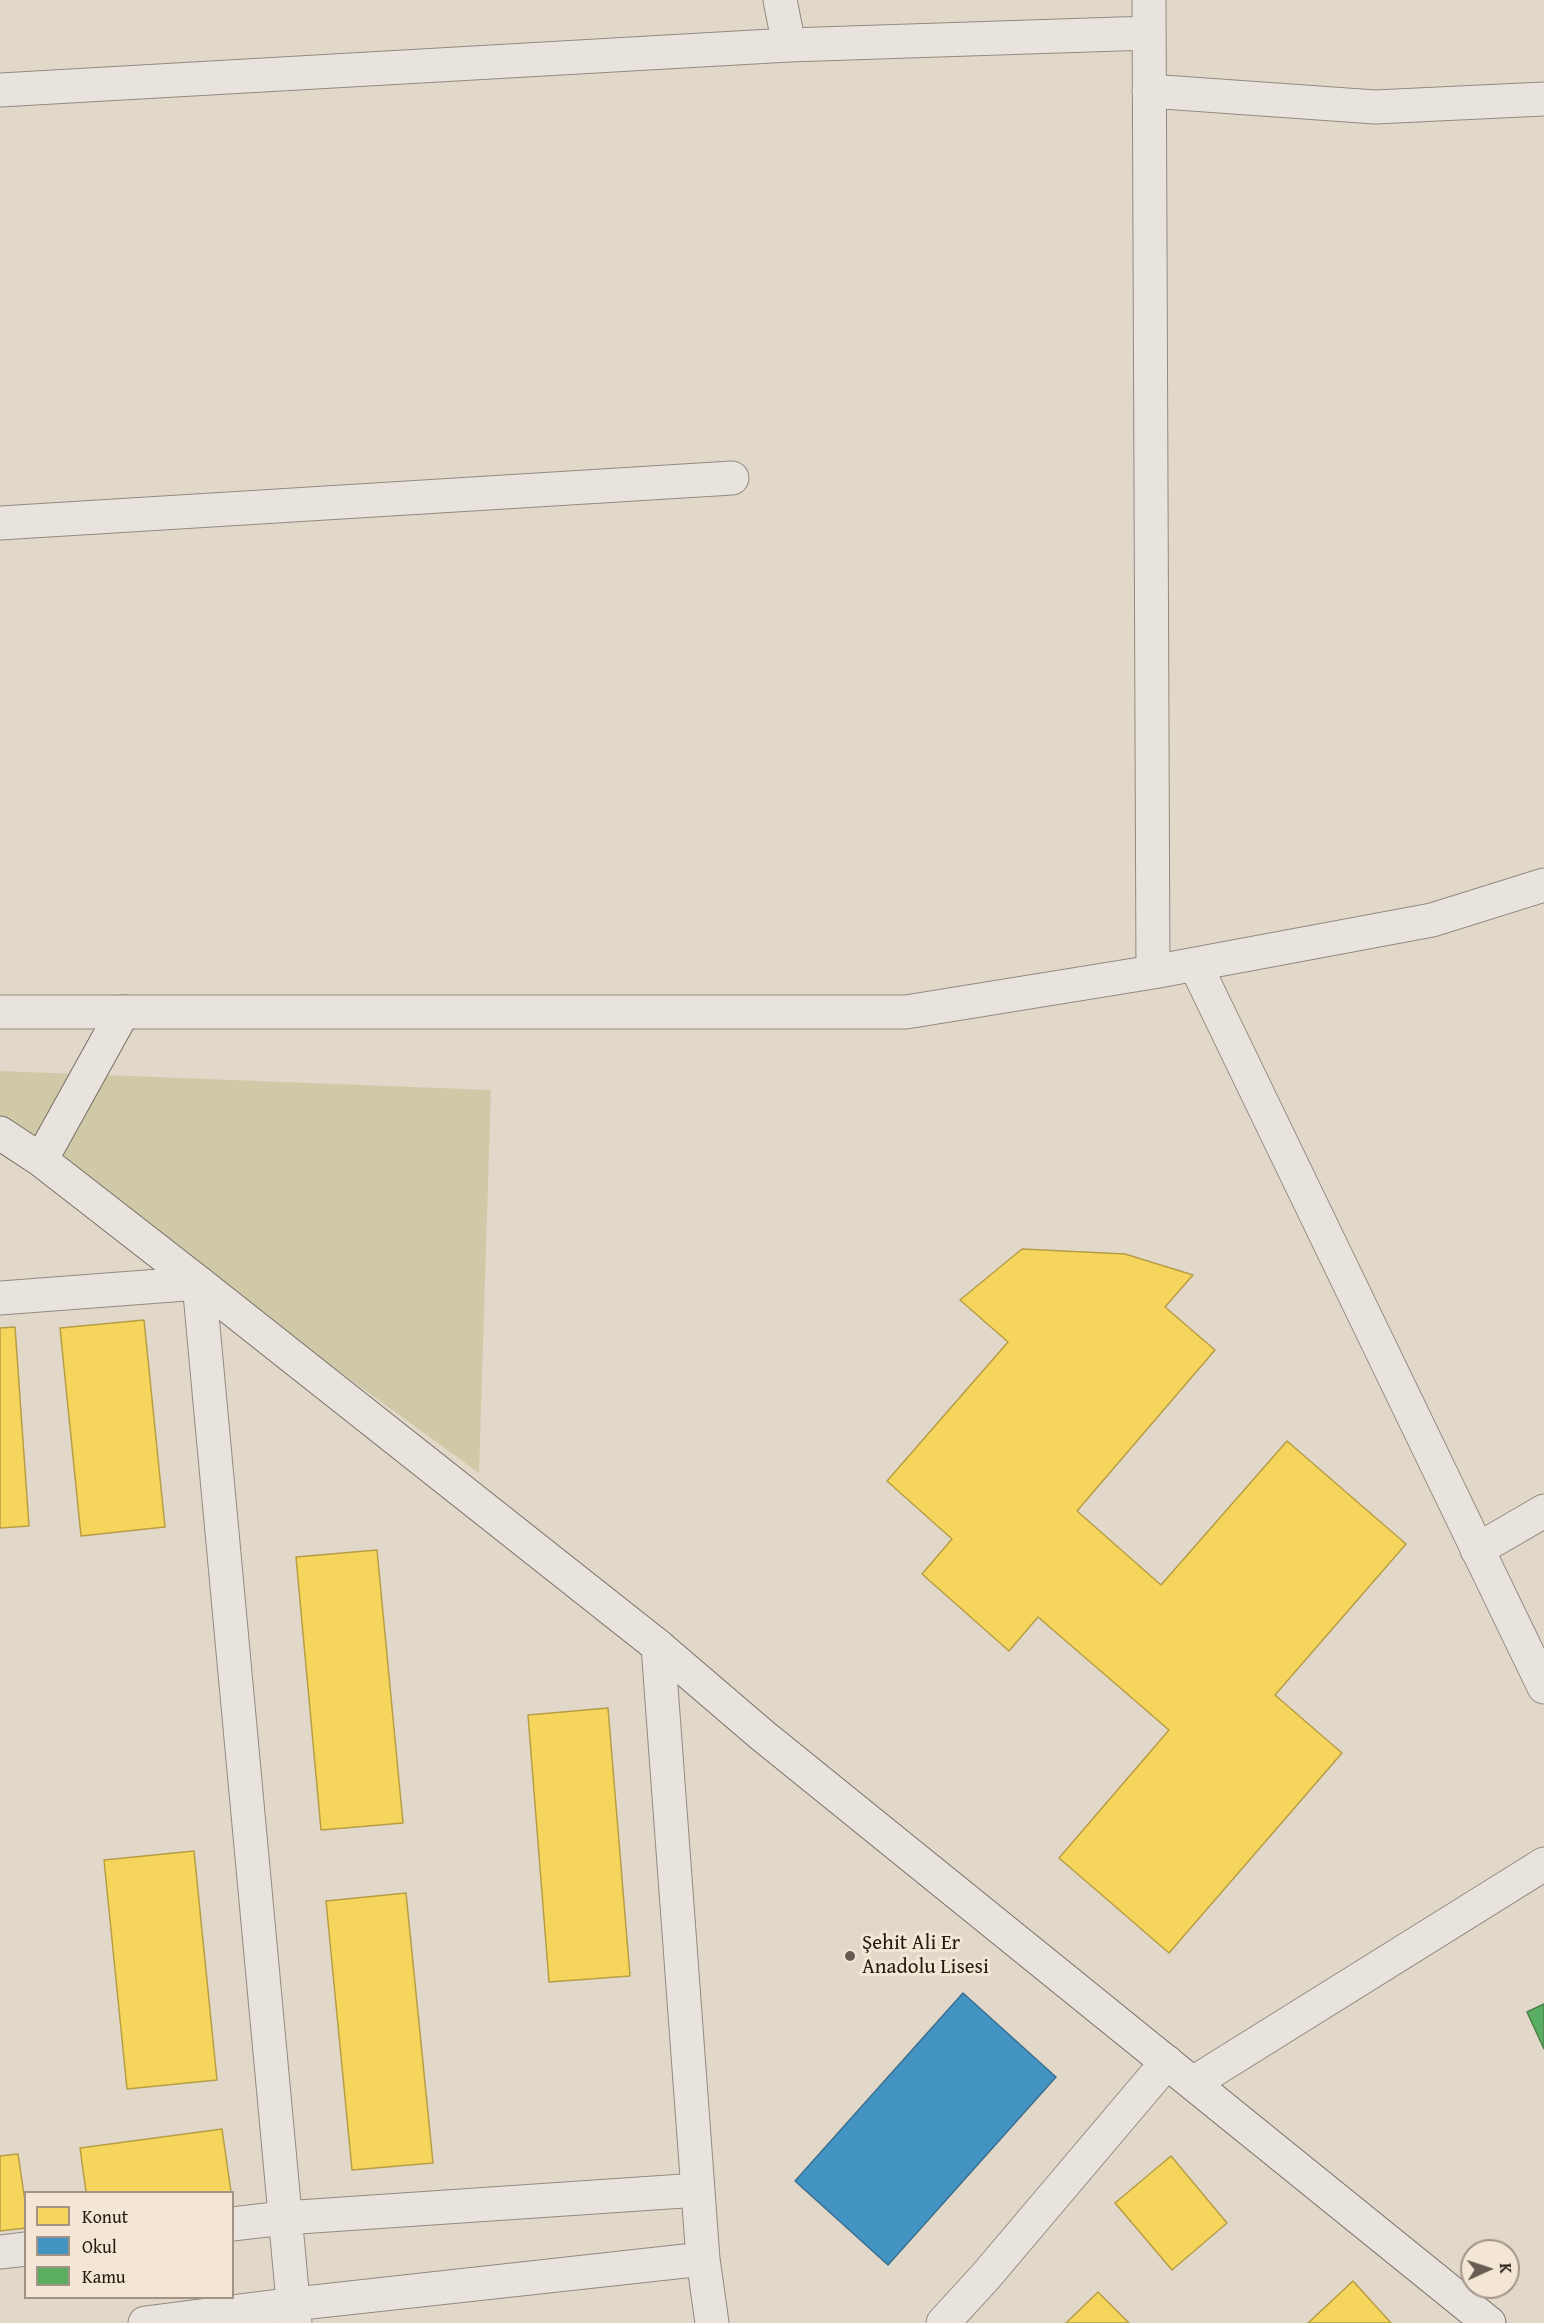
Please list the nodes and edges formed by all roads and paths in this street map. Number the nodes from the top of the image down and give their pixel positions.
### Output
1 (780, 0) edge
2 (1149, 0) edge
3 (1149, 33) junction
4 (789, 45) junction
5 (0, 90) edge
6 (1149, 91) junction
7 (1544, 99) edge
8 (732, 478) dead end
9 (0, 523) edge
10 (1544, 885) edge
11 (1195, 964) junction
12 (1153, 972) junction
13 (0, 1012) edge
14 (123, 1012) junction
15 (0, 1133) edge
16 (41, 1160) junction
17 (199, 1283) junction
18 (0, 1298) edge
19 (1544, 1511) edge
20 (1477, 1550) junction
21 (658, 1646) junction
22 (1544, 1687) edge
23 (1544, 1864) edge
24 (1167, 2062) junction
25 (1193, 2083) junction
26 (698, 2190) junction
27 (284, 2218) junction
28 (234, 2224) edge
29 (24, 2249) edge
30 (0, 2252) edge
31 (703, 2259) junction
32 (295, 2313) edge
33 (145, 2323) edge
34 (712, 2323) edge
35 (943, 2323) edge
36 (1489, 2323) edge

1 - 4 street
2 - 3 street
3 - 4 street
3 - 6 street
4 - 5 street
6 - 7 street
6 - 12 street
8 - 9 street
10 - 11 street
11 - 12 street
11 - 20 street
12 - 14 street
13 - 14 street
14 - 16 street
15 - 16 street
16 - 17 street
17 - 18 street
17 - 21 street
17 - 27 street
19 - 20 street
20 - 22 street
21 - 24 street
21 - 26 street
23 - 25 street
24 - 25 street
24 - 35 street
25 - 36 street
26 - 27 street
26 - 31 street
27 - 28 street
27 - 32 street
29 - 30 street
31 - 32 street
31 - 34 street
32 - 33 street

